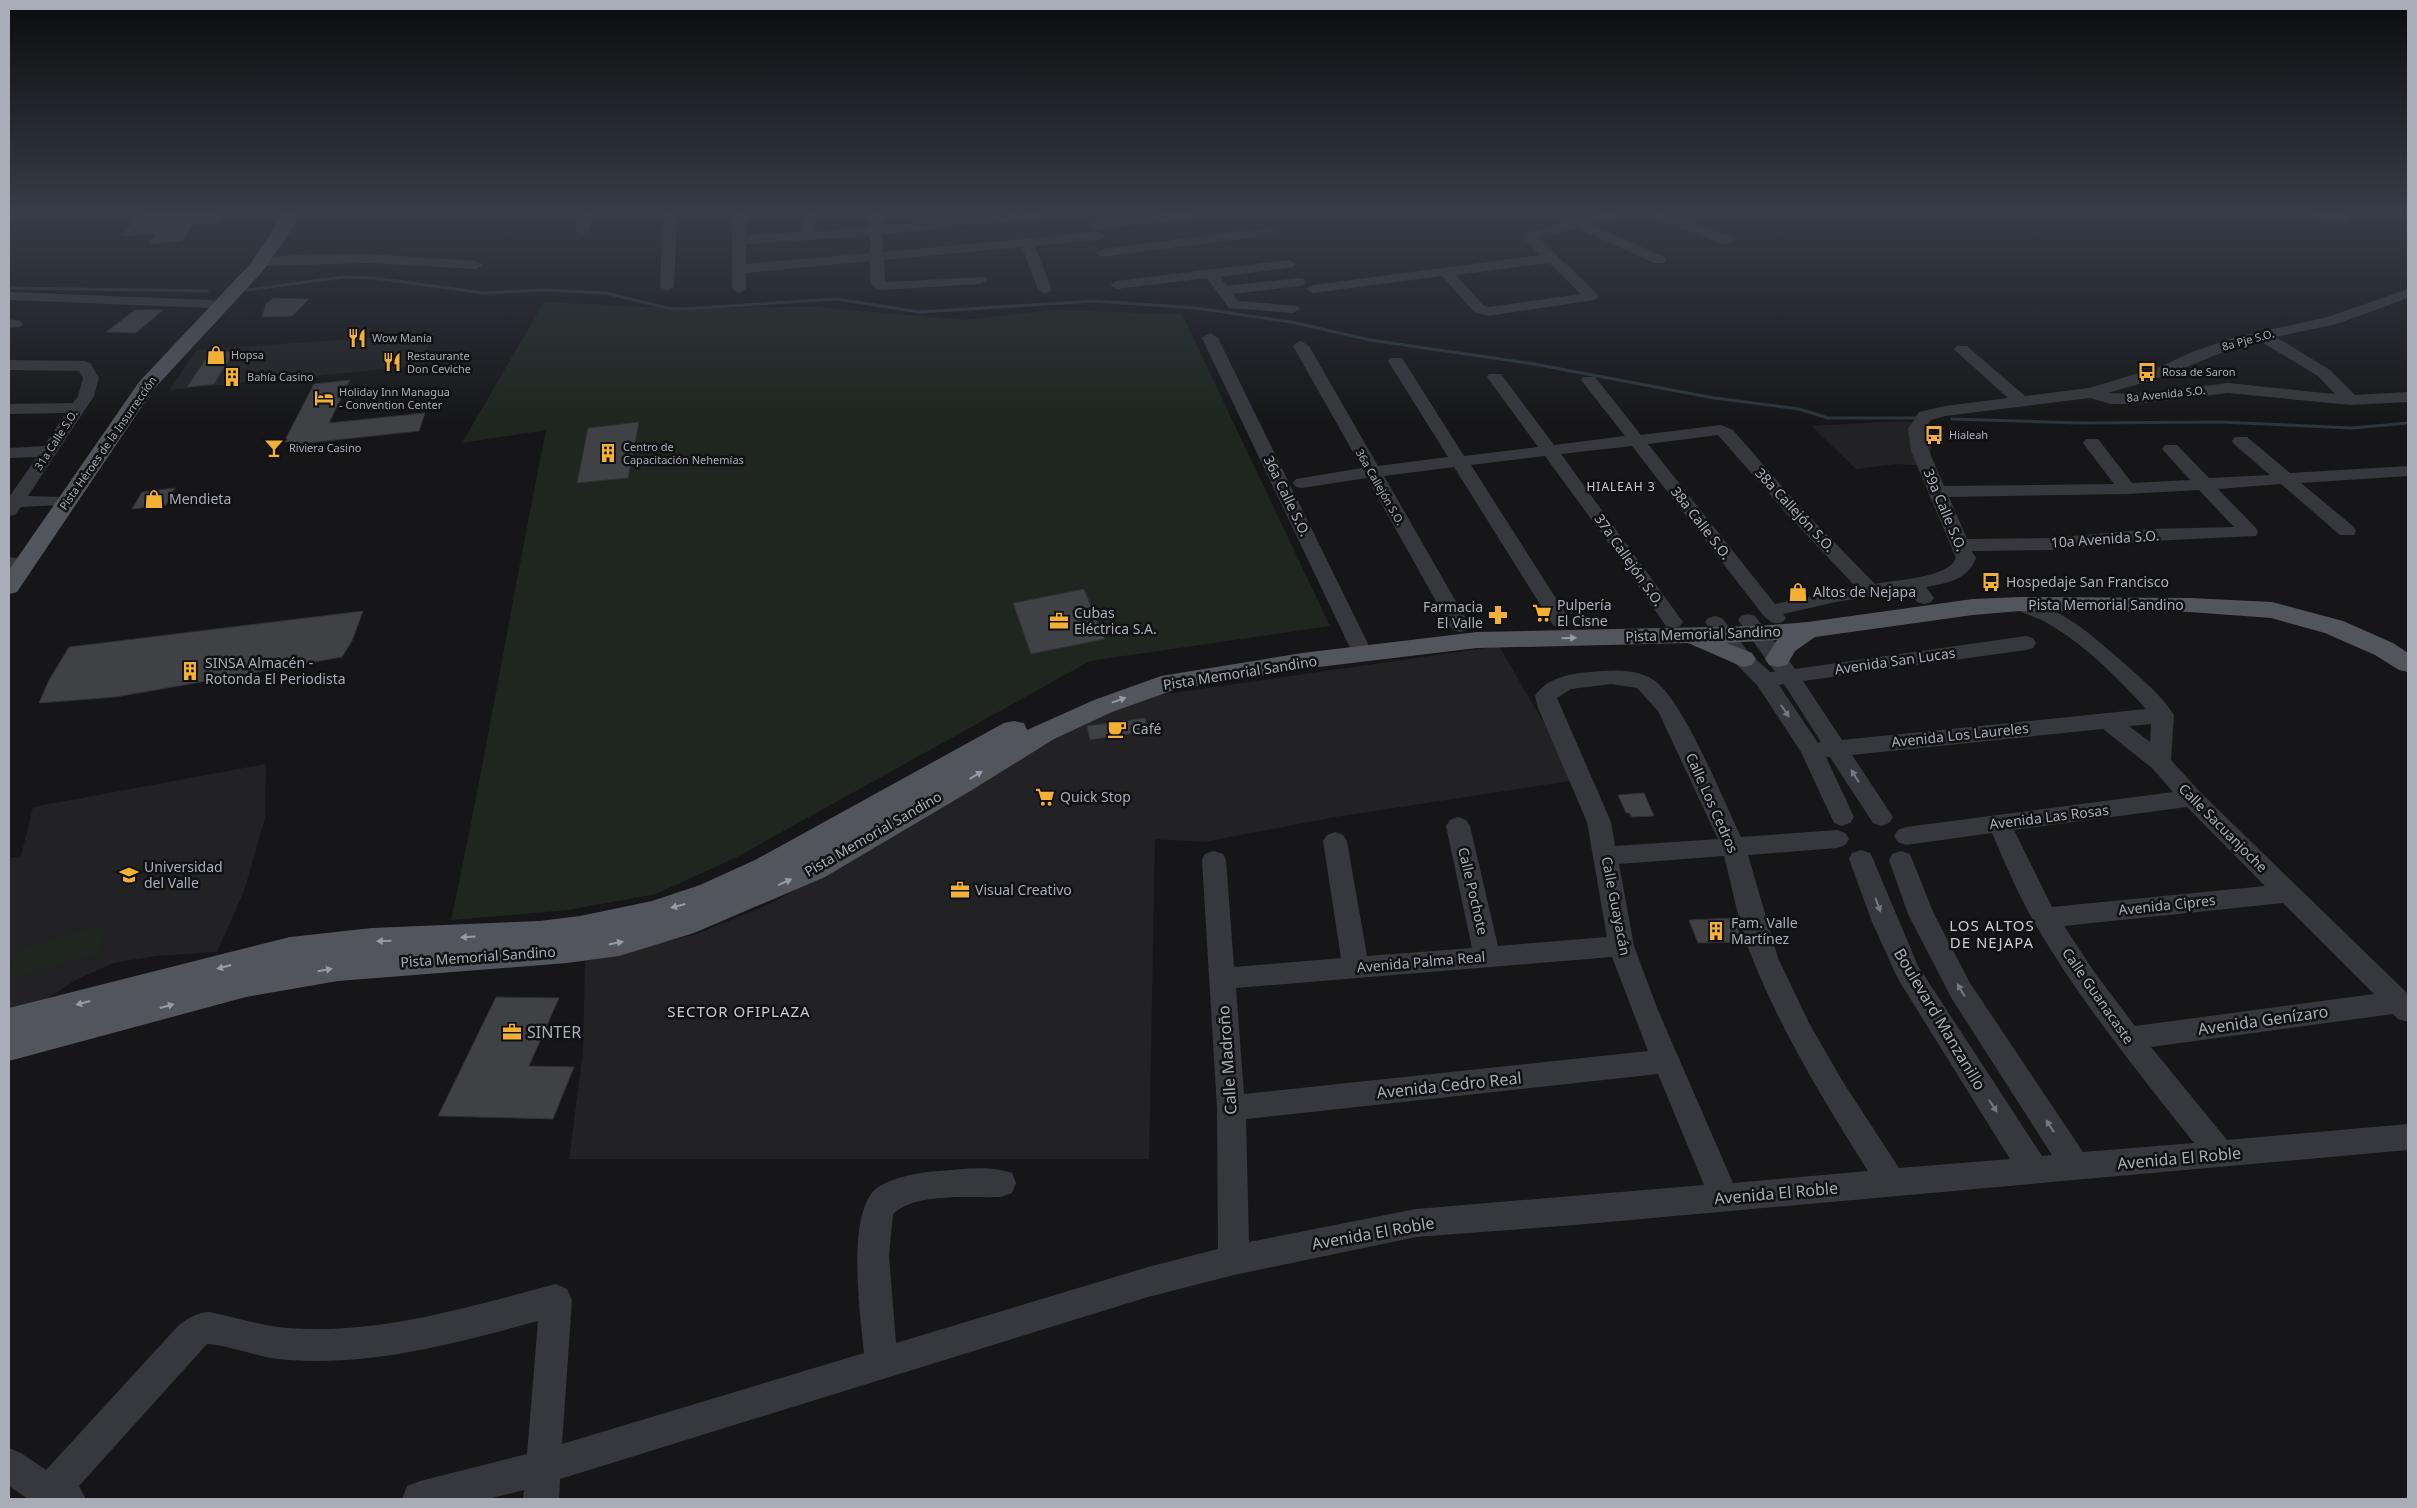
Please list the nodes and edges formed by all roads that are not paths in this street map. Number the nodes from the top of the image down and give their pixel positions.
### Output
1 (228, 284) edge
2 (240, 284) edge
3 (739, 284) edge
4 (879, 284) edge
5 (923, 284) edge
6 (980, 284) edge
7 (1043, 284) edge
8 (1117, 284) edge
9 (1151, 284) edge
10 (1219, 284) edge
11 (1279, 284) edge
12 (1349, 284) edge
13 (1457, 284) edge
14 (1579, 284) edge
15 (739, 289) dead end
16 (1313, 289) dead end
17 (1045, 290) dead end
18 (1224, 291) junction
19 (2408, 293) edge
20 (9, 296) edge
21 (982, 299) dead end
22 (211, 304) junction
23 (1293, 309) dead end
24 (2262, 335) junction
25 (1210, 338) dead end
26 (1301, 346) dead end
27 (1962, 349) dead end
28 (1396, 361) dead end
29 (9, 365) edge
30 (1495, 377) dead end
31 (1589, 380) dead end
32 (2091, 393) junction
33 (2408, 398) edge
34 (2350, 400) junction
35 (2021, 401) junction
36 (77, 408) junction
37 (9, 409) edge
38 (1925, 416) joint
39 (1634, 439) junction
40 (2241, 441) dead end
41 (2092, 443) dead end
42 (2171, 449) dead end
43 (1550, 450) junction
44 (50, 451) junction
45 (9, 453) edge
46 (1458, 461) junction
47 (2408, 471) edge
48 (1371, 472) junction
49 (2285, 478) junction
50 (1302, 482) dead end
51 (2203, 484) junction
52 (2127, 489) junction
53 (1937, 492) junction
54 (53, 501) junction
55 (11, 505) edge
56 (2347, 531) dead end
57 (1960, 545) junction
58 (9, 563) edge
59 (9, 587) edge
60 (1870, 590) junction
61 (1919, 590) junction
62 (2020, 604) junction
63 (2075, 605) junction
64 (1763, 620) junction
65 (1878, 620) junction
66 (1561, 622) junction
67 (1460, 626) junction
68 (1719, 629) junction
69 (1682, 630) junction
70 (1808, 630) junction
71 (2076, 630) junction
72 (2026, 643) dead end
73 (1360, 647) junction
74 (2408, 649) edge
75 (1742, 659) junction
76 (2408, 664) edge
77 (1783, 668) junction
78 (1765, 680) junction
79 (1546, 696) joint
80 (2163, 715) junction
81 (2107, 720) junction
82 (1836, 747) junction
83 (1812, 751) junction
84 (2160, 762) junction
85 (947, 768) junction
86 (2192, 798) junction
87 (903, 816) junction
88 (1881, 817) junction
89 (1999, 823) junction
90 (1458, 826) dead end
91 (1840, 828) junction
92 (817, 841) junction
93 (1335, 841) dead end
94 (1733, 846) junction
95 (1904, 848) junction
96 (1607, 856) junction
97 (1862, 859) junction
98 (1214, 860) dead end
99 (2288, 893) junction
100 (2045, 918) junction
101 (1621, 946) junction
102 (1487, 956) junction
103 (1356, 968) junction
104 (1221, 979) junction
105 (2403, 1006) edge
106 (9, 1022) edge
107 (2128, 1039) junction
108 (9, 1047) edge
109 (1667, 1061) junction
110 (1231, 1108) junction
111 (2408, 1137) edge
112 (2221, 1154) junction
113 (2076, 1167) junction
114 (2034, 1170) junction
115 (1001, 1183) dead end
116 (1892, 1183) junction
117 (1724, 1198) junction
118 (1234, 1260) junction
119 (882, 1364) junction
120 (9, 1465) edge
121 (543, 1483) edge
122 (54, 1497) edge
123 (420, 1499) edge

1 - 22 main road, Pista Héroes de la Insurrección
2 - 59 main road, Pista Héroes de la Insurrección
3 - 15 street
4 - 5 street
6 - 21 street
7 - 17 street
8 - 9 street
10 - 18 street
11 - 18 street
12 - 16 street
13 - 14 street
18 - 23 street
19 - 24 street, 8a Pje S.O.
20 - 22 street
22 - 54 main road, Pista Héroes de la Insurrección
24 - 32 street, 8a Pje S.O.
24 - 34 street
25 - 73 street, 36a Calle S.O.
26 - 48 street, 36a Callejón S.O.
27 - 35 street
28 - 46 street
29 - 36 street, 31a Calle S.O.
30 - 43 street, 37a Callejón S.O.
31 - 39 street, 38a Calle S.O.
32 - 34 street, 8a Avenida S.O.
32 - 35 street, 8a Avenida S.O.
33 - 34 street, 8a Avenida S.O.
35 - 38 street, 8a Avenida S.O.
36 - 37 street
36 - 44 street, 31a Calle S.O.
38 - 53 street, 39a Calle S.O.
39 - 43 street
39 - 60 street, 38a Callejón S.O.
39 - 64 street, 38a Calle S.O.
40 - 49 street
41 - 52 street
42 - 51 street
43 - 46 street
43 - 69 street, 37a Callejón S.O.
44 - 45 street
44 - 55 street, 31a Calle S.O.
46 - 48 street
46 - 66 street
47 - 49 street
48 - 50 street
48 - 67 street, 36a Callejón S.O.
49 - 51 street
49 - 56 street
51 - 52 street
51 - 57 street, 10a Avenida S.O.
52 - 53 street
53 - 57 street, 39a Calle S.O.
54 - 55 street
54 - 58 main road, Pista Héroes de la Insurrección
57 - 61 street, 39a Calle S.O.
60 - 61 street
60 - 64 street
61 - 64 main road, Pista Memorial Sandino
61 - 65 main road
61 - 74 main road, Pista Memorial Sandino
62 - 63 main road, Pista Memorial Sandino
62 - 65 main road, Pista Memorial Sandino
62 - 71 street
63 - 71 street
63 - 76 main road, Pista Memorial Sandino
64 - 68 main road, Pista Memorial Sandino
64 - 70 main road, Pista Memorial Sandino
64 - 77 street
65 - 70 main road, Pista Memorial Sandino
66 - 67 main road, Pista Memorial Sandino
66 - 69 main road, Pista Memorial Sandino
67 - 73 main road, Pista Memorial Sandino
68 - 69 main road, Pista Memorial Sandino
68 - 75 street
73 -> 69 main road, Pista Memorial Sandino
69 - 75 main road
70 - 77 main road
71 - 80 street
72 - 77 street, Avenida San Lucas
73 - 85 main road, Pista Memorial Sandino
87 -> 73 main road, Pista Memorial Sandino
75 - 78 street
77 - 78 street, Avenida San Lucas
77 - 82 street
78 -> 83 street
79 - 94 street, Calle Los Cedros
79 - 96 street, Calle Guayacán
80 - 81 street, Avenida Los Laureles
80 - 84 street
81 - 82 street, Avenida Los Laureles
81 - 84 street
82 - 83 street, Avenida Los Laureles
88 -> 82 street
83 - 91 street
84 - 86 street, Calle Sacuanjoche
85 - 87 main road
85 - 92 main road, Pista Memorial Sandino
86 - 89 street, Avenida Las Rosas
86 - 99 street, Calle Sacuanjoche
87 - 92 main road
108 -> 87 main road, Pista Memorial Sandino
88 - 91 street
88 - 95 street
89 - 95 street, Avenida Las Rosas
89 - 100 street, Calle Guanacaste
90 - 102 street, Calle Pochote
91 - 94 street
91 - 97 street
92 -> 106 main road, Pista Memorial Sandino
93 - 103 street
94 - 96 street
94 - 116 street, Calle Los Cedros
95 - 97 street
113 -> 95 street
96 - 101 street, Calle Guayacán
97 -> 114 street, Boulevard Manzanillo
98 - 104 street, Calle Madroño
99 - 100 street, Avenida Cipres
99 - 105 street, Calle Sacuanjoche
100 - 107 street, Calle Guanacaste
101 - 102 street, Avenida Palma Real
101 - 109 street, Calle Guayacán
102 - 103 street, Avenida Palma Real
103 - 104 street, Avenida Palma Real
104 - 110 street, Calle Madroño
105 - 107 street, Avenida Genízaro
107 - 112 street, Calle Guanacaste
109 - 110 street, Avenida Cedro Real
109 - 117 street, Calle Guayacán
110 - 118 street, Calle Madroño
111 - 112 street, Avenida El Roble
112 - 113 street, Avenida El Roble
113 - 114 street, Avenida El Roble
114 - 116 street, Avenida El Roble
115 - 119 street
116 - 117 street, Avenida El Roble
117 - 118 street, Avenida El Roble
118 - 119 street, Avenida El Roble
119 - 121 street, Avenida El Roble
120 - 122 street
121 - 122 street
121 - 123 street, Avenida El Roble

